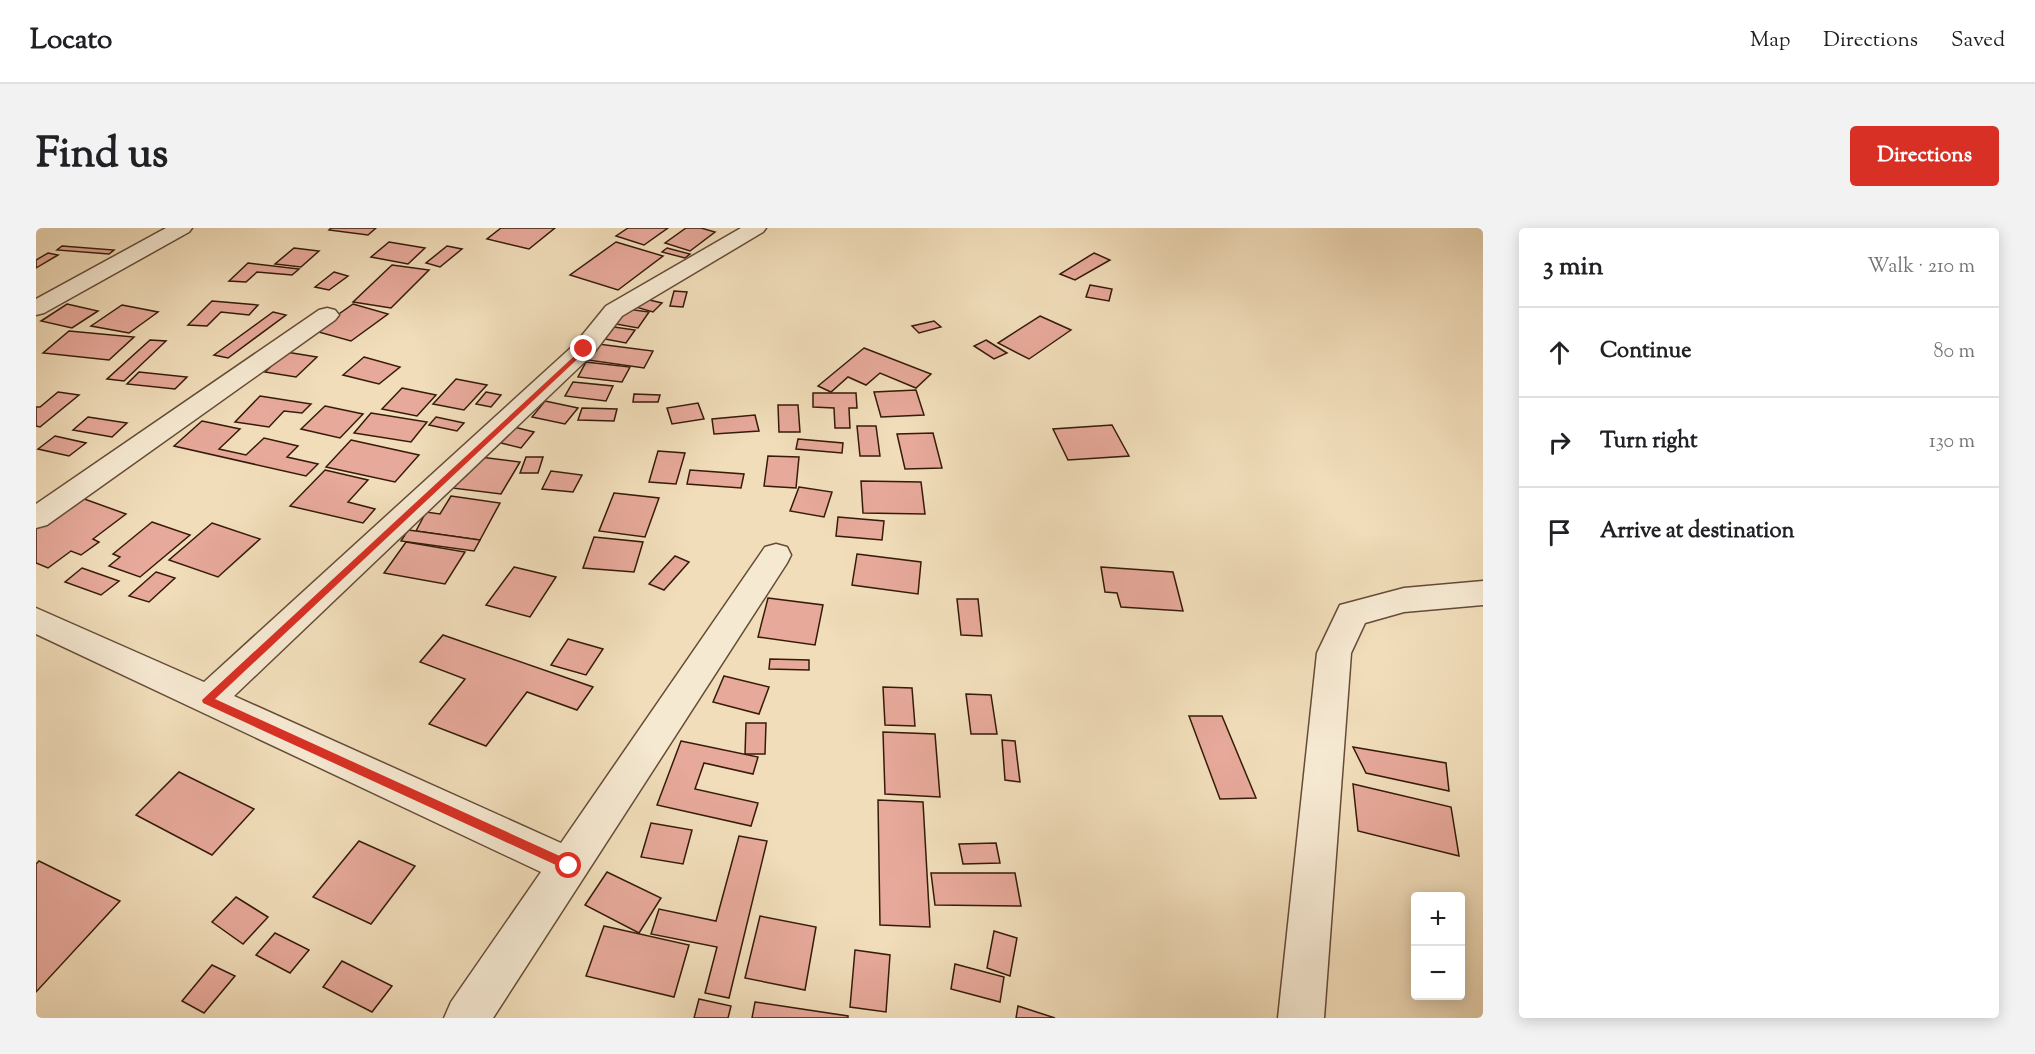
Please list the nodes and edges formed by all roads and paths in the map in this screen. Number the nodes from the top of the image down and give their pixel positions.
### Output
1 (182, 228) edge
2 (756, 228) edge
3 (36, 308) edge
4 (327, 315) dead end
5 (36, 518) edge
6 (776, 555) dead end
7 (1483, 593) edge
8 (36, 620) edge
9 (207, 700) junction
10 (569, 866) junction
11 (467, 1018) edge
12 (1301, 1018) edge

1 - 3 street
2 - 9 street
4 - 5 street
6 - 10 street
7 - 12 street
8 - 9 street
9 - 10 street
10 - 11 street

